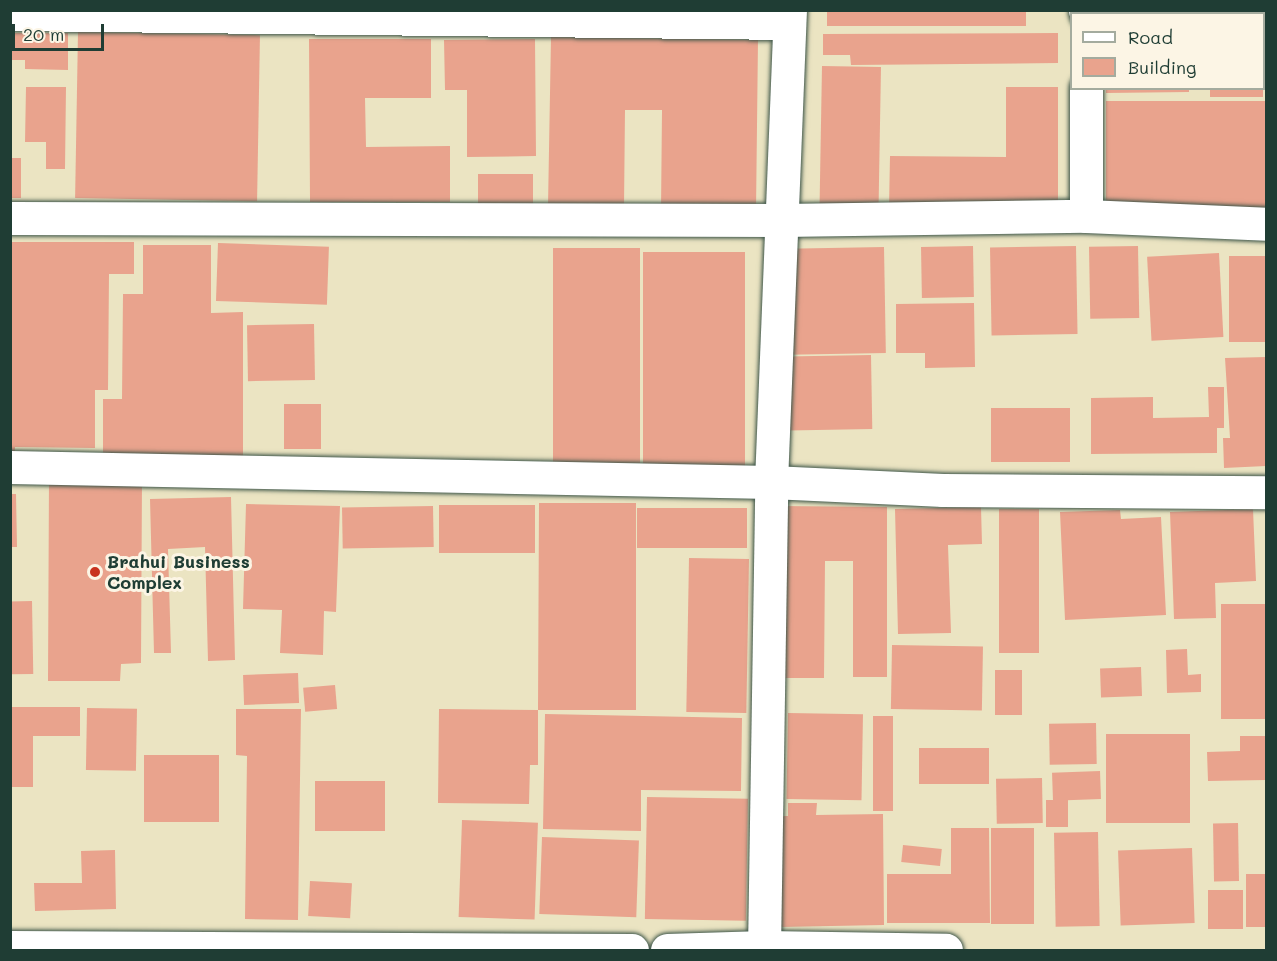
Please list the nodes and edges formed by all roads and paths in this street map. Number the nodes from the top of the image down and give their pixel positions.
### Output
1 (10, 14) edge
2 (790, 17) edge
3 (1086, 90) edge
4 (1086, 216) junction
5 (10, 218) edge
6 (781, 220) junction
7 (1266, 224) edge
8 (10, 467) edge
9 (771, 482) junction
10 (1266, 492) edge
11 (10, 947) edge
12 (764, 949) edge
13 (632, 951) edge
14 (667, 951) edge
15 (946, 951) edge

1 - 2 street
2 - 6 street
3 - 4 street
4 - 6 street
4 - 7 street
5 - 6 street
6 - 9 street
8 - 9 street
9 - 10 street
9 - 12 street
11 - 13 street
12 - 14 street
12 - 15 street

